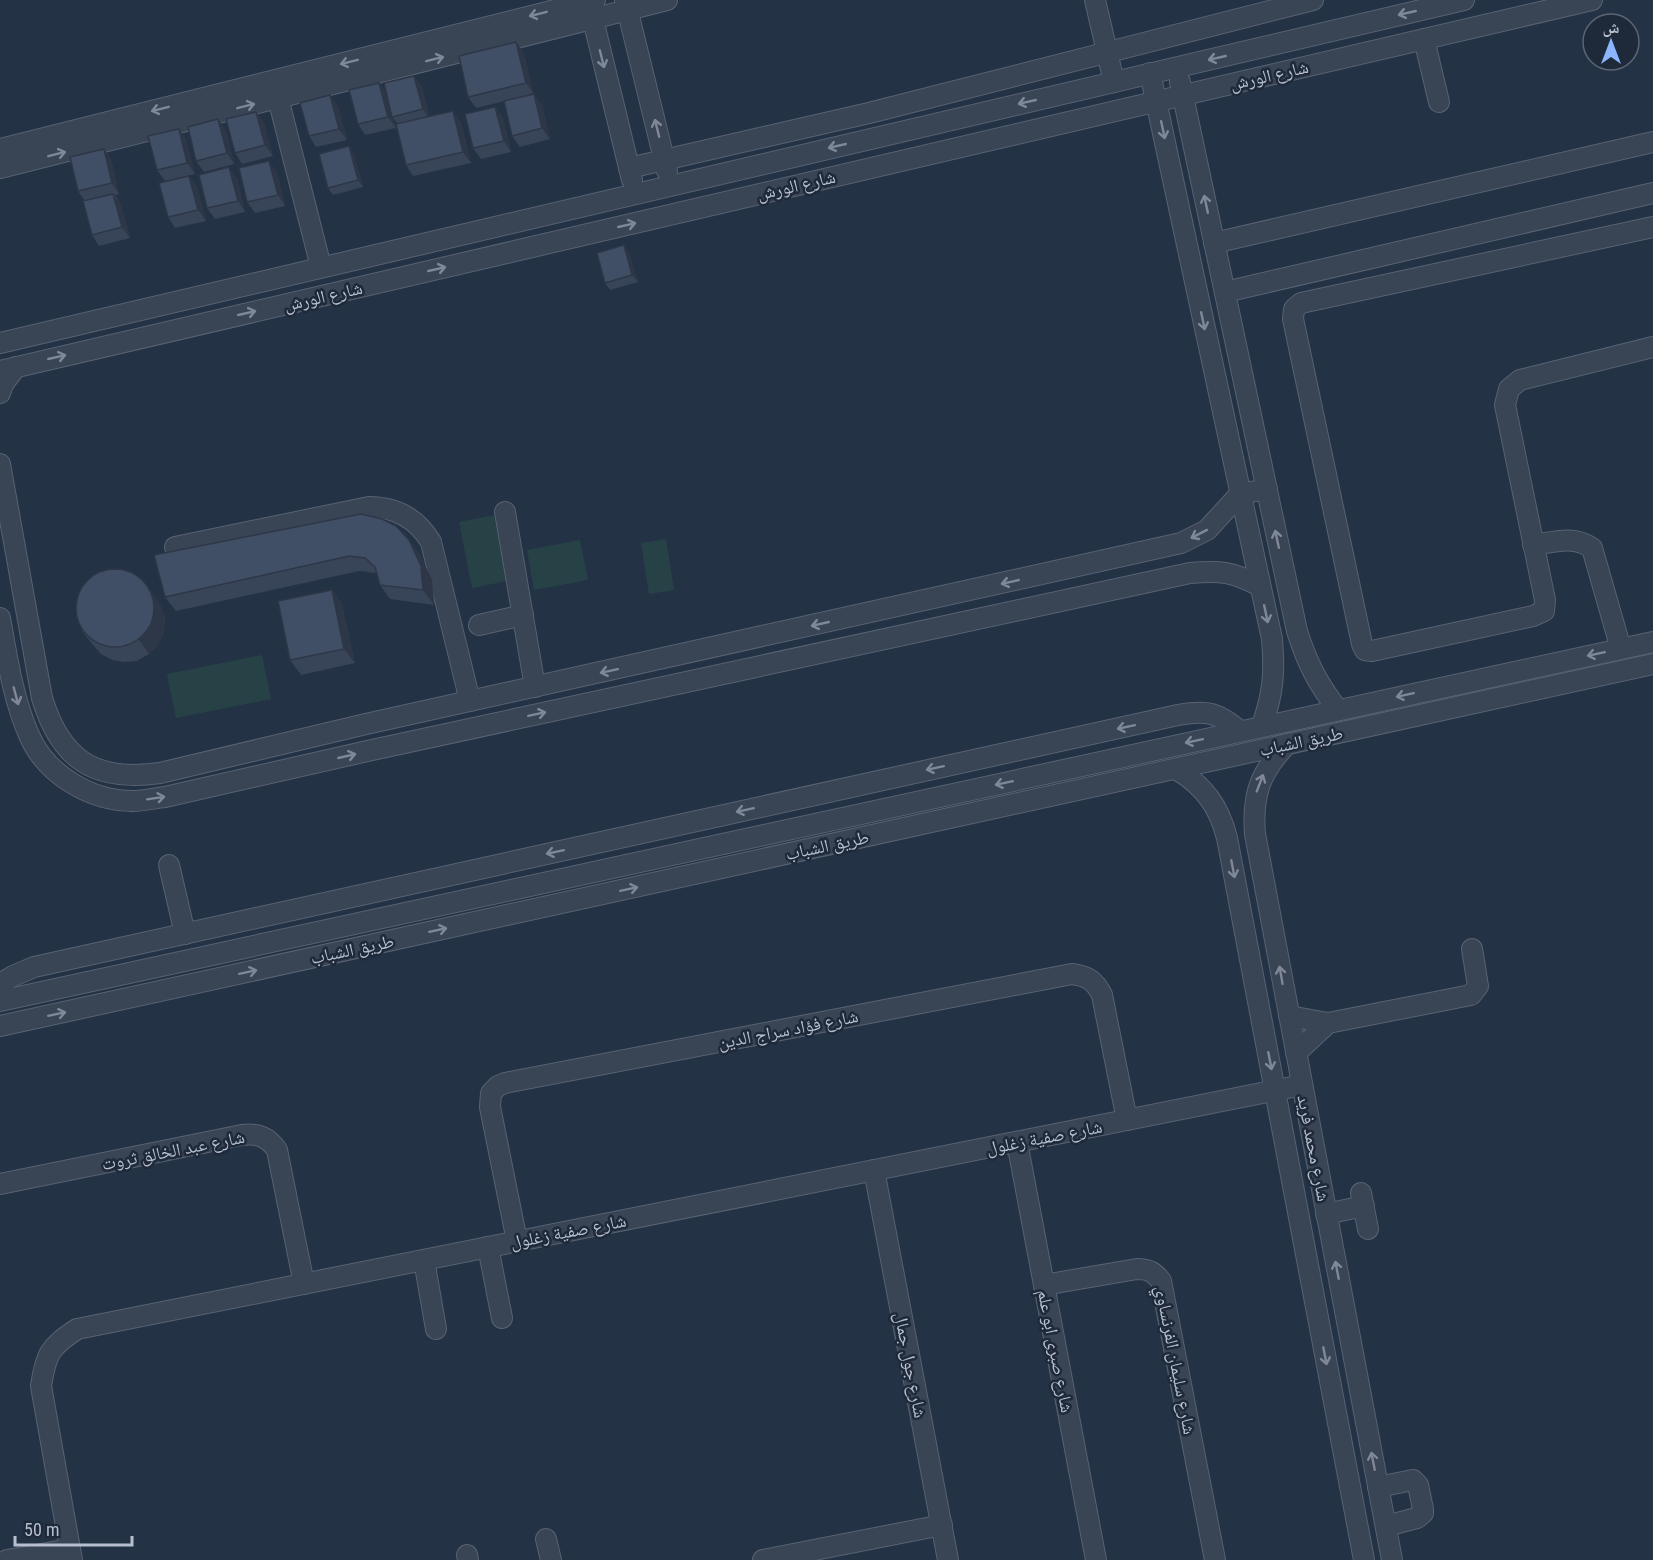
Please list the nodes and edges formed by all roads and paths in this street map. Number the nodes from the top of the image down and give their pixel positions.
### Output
1 (667, 0) edge
2 (1095, 0) edge
3 (1313, 0) edge
4 (1464, 0) edge
5 (1592, 0) edge
6 (627, 5) edge
7 (592, 7) edge
8 (1424, 39) junction
9 (1107, 51) junction
10 (1177, 67) junction
11 (1150, 73) junction
12 (1114, 82) junction
13 (1183, 95) junction
14 (278, 98) junction
15 (1156, 101) junction
16 (1439, 102) dead end
17 (1653, 142) edge
18 (0, 149) edge
19 (664, 160) junction
20 (0, 168) edge
21 (629, 168) junction
22 (671, 185) junction
23 (635, 193) junction
24 (1653, 193) edge
25 (1653, 227) edge
26 (1214, 243) junction
27 (321, 267) junction
28 (1225, 292) junction
29 (129, 311) junction
30 (1, 339) edge
31 (135, 339) junction
32 (1653, 347) edge
33 (8, 369) edge
34 (0, 393) edge
35 (0, 464) edge
36 (1267, 489) junction
37 (1240, 494) junction
38 (505, 512) dead end
39 (1533, 545) junction
40 (175, 547) dead end
41 (1260, 586) junction
42 (522, 615) junction
43 (0, 618) edge
44 (479, 625) dead end
45 (773, 635) junction
46 (1653, 642) edge
47 (1621, 649) junction
48 (778, 662) junction
49 (645, 663) junction
50 (1653, 664) edge
51 (535, 687) junction
52 (650, 690) junction
53 (470, 701) junction
54 (1338, 710) junction
55 (366, 724) junction
56 (1262, 726) junction
57 (1240, 731) junction
58 (1287, 744) junction
59 (372, 750) junction
60 (1176, 769) junction
61 (1256, 834) junction
62 (1227, 838) junction
63 (169, 865) dead end
64 (185, 934) junction
65 (1472, 949) dead end
66 (0, 984) edge
67 (0, 1001) edge
68 (1289, 1016) junction
69 (1328, 1023) junction
70 (0, 1026) edge
71 (1296, 1053) junction
72 (1302, 1085) junction
73 (1275, 1091) junction
74 (1127, 1120) junction
75 (1017, 1142) junction
76 (874, 1170) junction
77 (0, 1184) edge
78 (1326, 1214) junction
79 (1368, 1229) dead end
80 (517, 1241) junction
81 (488, 1247) junction
82 (424, 1260) junction
83 (304, 1284) junction
84 (1044, 1285) junction
85 (502, 1318) dead end
86 (436, 1329) dead end
87 (1378, 1487) junction
88 (942, 1525) junction
89 (1386, 1526) junction
90 (546, 1539) dead end
91 (71, 1554) edge
92 (798, 1557) edge
93 (7, 1560) edge
94 (551, 1560) edge
95 (763, 1560) edge
96 (948, 1560) edge
97 (1096, 1560) edge
98 (1215, 1560) edge
99 (1364, 1560) edge
100 (1392, 1560) edge

1 - 6 street
2 - 9 street
3 - 9 street
4 -> 10 street, شارع الورش
5 - 8 street, شارع الورش
6 - 7 street
19 -> 6 street
14 -> 7 street
7 -> 18 street
7 -> 21 street
8 - 13 street, شارع الورش
8 - 16 street
9 - 12 street
9 - 19 street
10 - 11 street, شارع الورش
10 - 13 street
11 - 12 street, شارع الورش
11 - 15 street
12 -> 22 street, شارع الورش
13 - 15 street, شارع الورش
26 -> 13 street
20 -> 14 street
14 - 27 street
31 -> 15 street, شارع الورش
15 -> 37 street
17 - 26 street
19 - 21 street
19 - 22 street
21 - 23 street
22 - 23 street, شارع الورش
23 - 27 street, شارع الورش
24 - 28 street
25 - 39 street
26 - 28 street
27 - 29 street, شارع الورش
28 - 36 street
29 - 30 street, شارع الورش
29 - 31 street
33 -> 31 street, شارع الورش
32 - 39 street
33 - 34 street
35 - 55 street
36 - 37 street
54 -> 36 street
37 - 41 street
37 -> 45 street
38 - 42 street
39 - 47 street
40 - 53 street
41 - 48 street
41 -> 56 street
42 - 44 street
42 - 51 street
43 -> 59 street
45 - 48 street
45 - 49 street
46 - 47 street, طريق الشباب
47 -> 54 street, طريق الشباب
48 - 52 street
49 -> 51 street
49 - 52 street
50 - 58 street, طريق الشباب
51 - 53 street
59 -> 52 street
53 - 55 street
54 - 56 street, طريق الشباب
55 - 59 street
56 - 57 street, طريق الشباب
57 -> 64 street
57 -> 67 street, طريق الشباب
58 - 60 street, طريق الشباب
61 -> 58 street, شارع محمد فريد
60 - 62 street, شارع محمد فريد
70 -> 60 street, طريق الشباب
61 - 62 street
68 -> 61 street, شارع محمد فريد
62 -> 73 street, شارع محمد فريد
63 - 64 street
64 - 66 street
65 - 69 street
68 - 69 street
68 - 71 street, شارع محمد فريد
69 - 71 street
71 - 72 street, شارع محمد فريد
72 - 73 street, شارع صفية زغلول
72 - 78 street, شارع محمد فريد
73 - 74 street, شارع صفية زغلول
73 -> 99 street, شارع محمد فريد
74 - 75 street, شارع صفية زغلول
74 - 80 street, شارع فؤاد سراج الدين
75 - 76 street, شارع صفية زغلول
75 - 84 street, شارع صبرى ابو علم
76 - 80 street, شارع صفية زغلول
76 - 88 street, شارع جول جمال
77 - 83 street, شارع عبد الخالق ثروت
78 - 79 street
87 -> 78 street, شارع محمد فريد
80 - 81 street, شارع صفية زغلول
81 - 82 street, شارع صفية زغلول
81 - 85 street
82 - 83 street, شارع صفية زغلول
82 - 86 street
83 - 91 street, شارع صفية زغلول
84 - 97 street, شارع صبرى ابو علم
84 - 98 street, شارع سليمان الفرنساوي
87 - 89 street, شارع محمد فريد
87 - 89 street
88 - 92 street
88 - 96 street, شارع جول جمال
89 - 100 street, شارع محمد فريد
90 - 94 street
91 - 93 street
92 - 95 street

